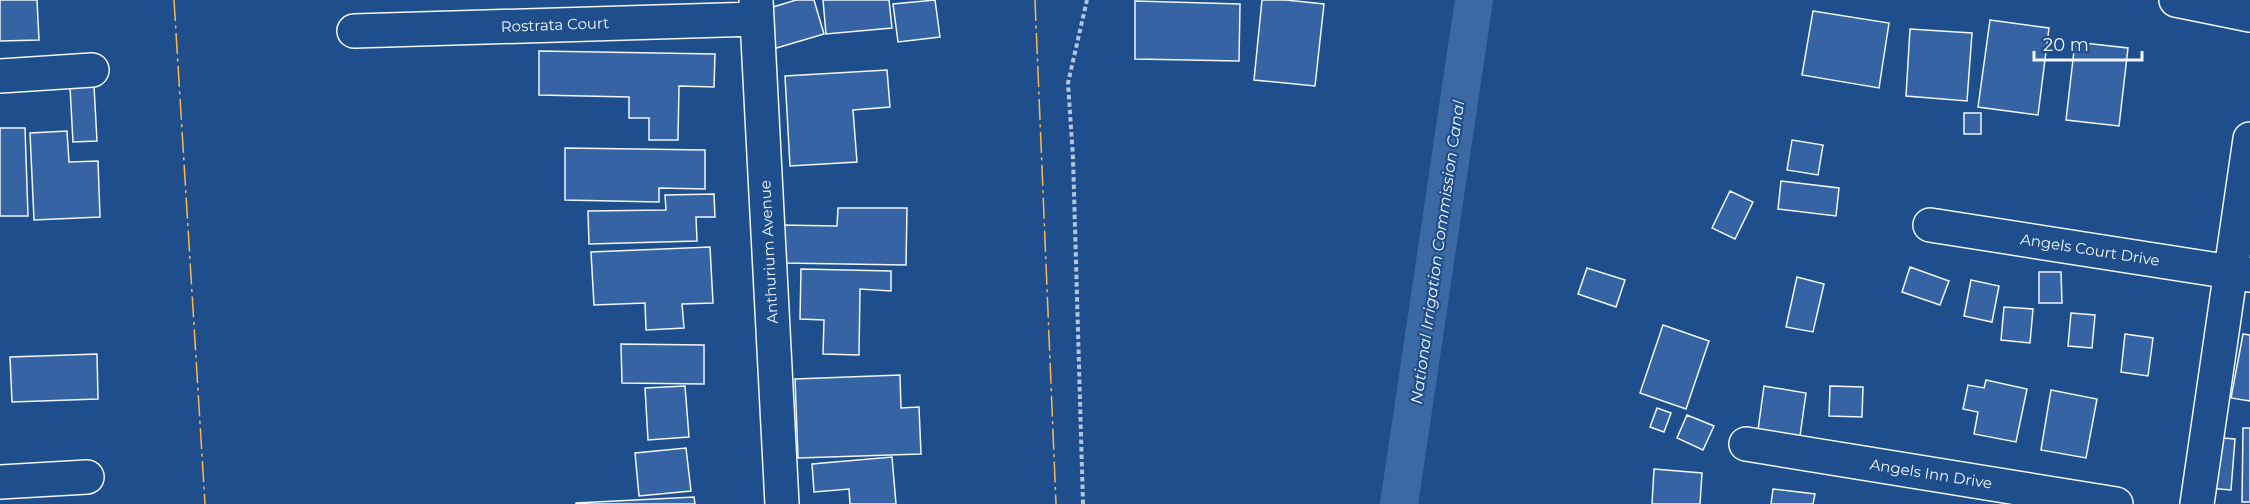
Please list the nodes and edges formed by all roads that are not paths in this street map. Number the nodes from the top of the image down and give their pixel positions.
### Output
1 (2176, 0) edge
2 (756, 9) edge
3 (2250, 15) edge
4 (354, 31) dead end
5 (92, 70) dead end
6 (0, 76) edge
7 (2250, 139) edge
8 (1930, 225) dead end
9 (2240, 273) edge
10 (1746, 444) dead end
11 (87, 477) dead end
12 (0, 482) edge
13 (782, 504) edge
14 (2116, 504) edge
15 (2197, 504) edge

1 - 3 street
2 - 4 street, Rostrata Court
2 - 13 street, Anthurium Avenue
5 - 6 street
7 - 9 street
8 - 9 street, Angels Court Drive
9 - 15 street
10 - 14 street, Angels Inn Drive
11 - 12 street

